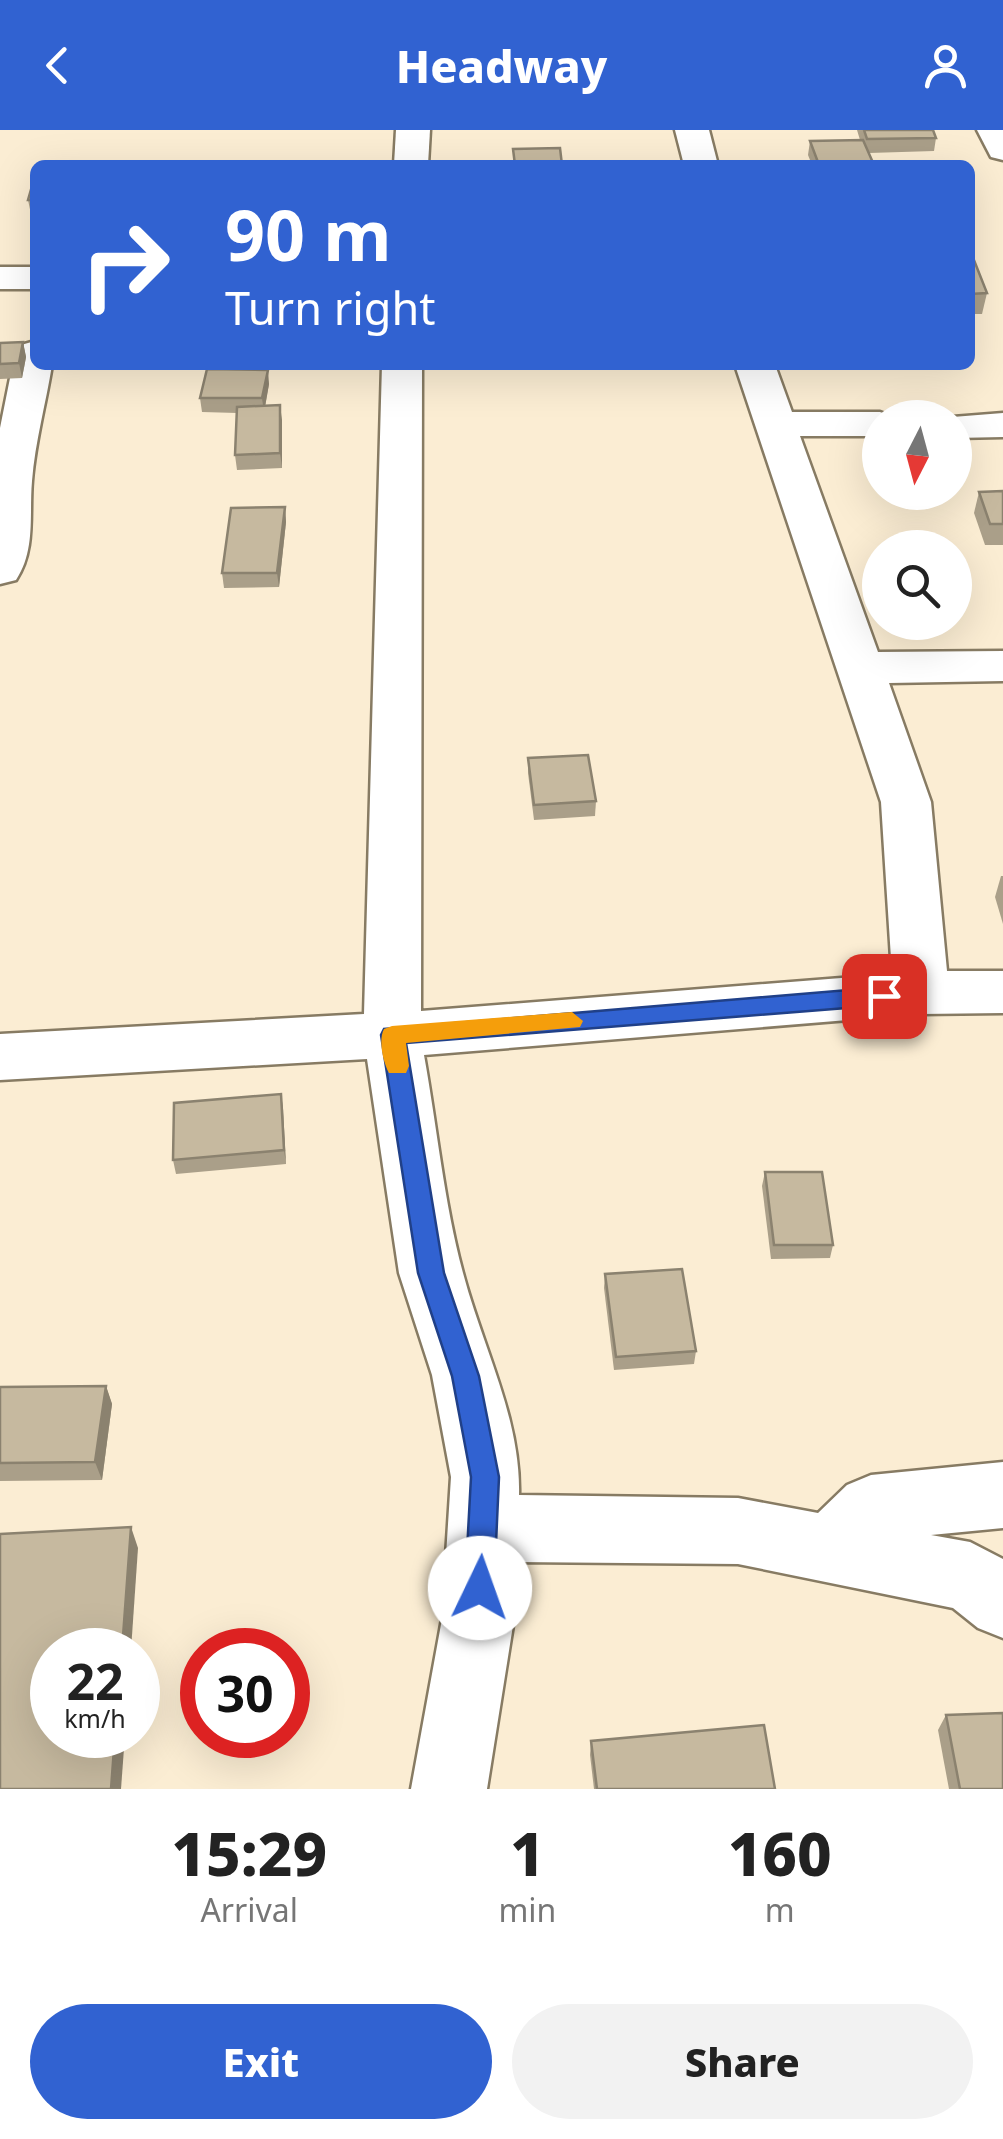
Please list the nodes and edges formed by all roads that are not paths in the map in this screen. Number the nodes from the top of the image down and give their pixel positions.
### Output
1 (413, 130) edge
2 (692, 130) edge
3 (994, 130) edge
4 (1003, 150) edge
5 (410, 160) edge
6 (700, 160) edge
7 (0, 278) edge
8 (30, 278) edge
9 (32, 370) edge
10 (402, 370) edge
11 (757, 370) edge
12 (773, 424) junction
13 (862, 424) edge
14 (1003, 425) edge
15 (972, 426) edge
16 (0, 570) edge
17 (1003, 666) edge
18 (859, 668) junction
19 (1003, 992) edge
20 (922, 993) junction
21 (392, 1035) junction
22 (0, 1057) edge
23 (1003, 1496) edge
24 (482, 1528) junction
25 (831, 1549) junction
26 (1003, 1603) edge
27 (449, 1789) edge

1 - 5 street
2 - 6 street
3 - 4 street
7 - 8 street
9 - 16 street
10 - 21 street
11 - 12 street
12 - 13 street
12 - 18 street
14 - 15 street
17 - 18 street
18 - 20 street
19 - 20 street
20 - 21 street
21 - 22 street
21 - 24 street
23 - 25 street
24 - 25 street
24 - 27 street
25 - 26 street

